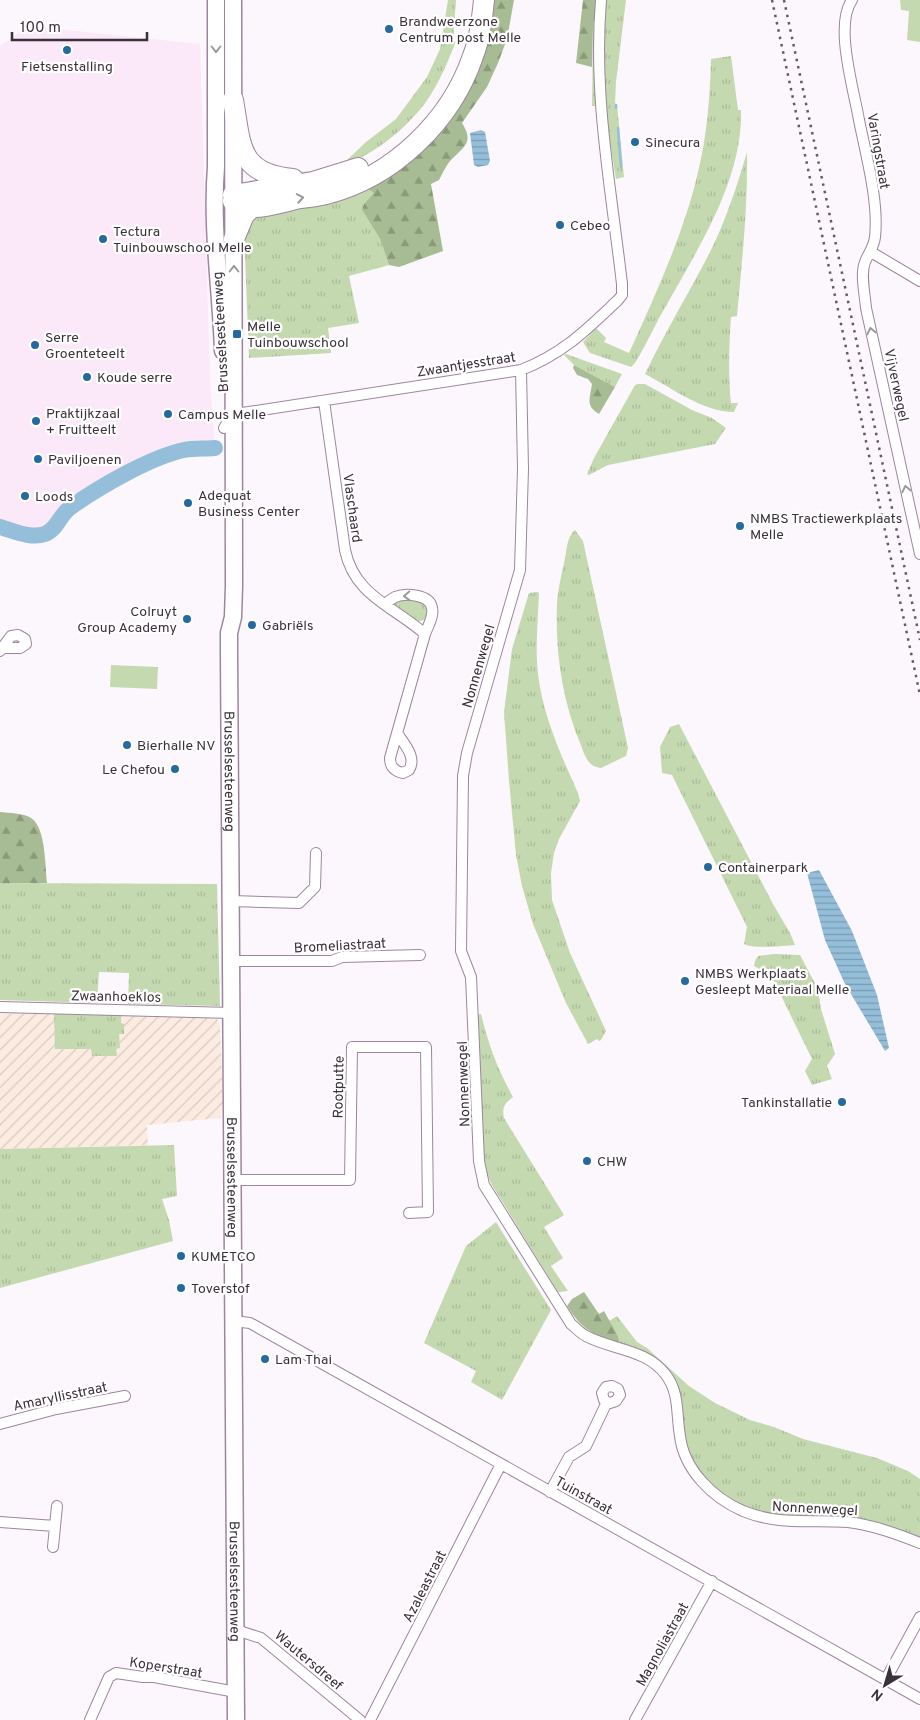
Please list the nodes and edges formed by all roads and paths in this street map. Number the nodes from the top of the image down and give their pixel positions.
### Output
1 (216, 0) edge
2 (233, 0) edge
3 (472, 0) edge
4 (484, 0) edge
5 (601, 0) edge
6 (852, 0) edge
7 (233, 100) junction
8 (216, 167) junction
9 (313, 182) junction
10 (232, 198) junction
11 (252, 207) junction
12 (215, 227) junction
13 (234, 239) junction
14 (871, 252) junction
15 (920, 281) edge
16 (521, 370) junction
17 (324, 401) junction
18 (227, 415) junction
19 (920, 554) edge
20 (385, 604) junction
21 (425, 634) junction
22 (397, 733) dead end
23 (316, 852) dead end
24 (231, 901) junction
25 (420, 955) dead end
26 (232, 961) junction
27 (0, 1007) edge
28 (232, 1013) junction
29 (232, 1180) junction
30 (409, 1213) dead end
31 (233, 1321) junction
32 (125, 1396) dead end
33 (607, 1402) dead end
34 (0, 1424) edge
35 (501, 1464) junction
36 (550, 1492) junction
37 (57, 1506) dead end
38 (0, 1522) edge
39 (55, 1526) junction
40 (920, 1543) edge
41 (53, 1547) dead end
42 (712, 1581) junction
43 (920, 1617) edge
44 (236, 1630) junction
45 (886, 1679) junction
46 (236, 1692) junction
47 (920, 1699) edge
48 (90, 1720) edge
49 (236, 1720) edge
50 (360, 1720) edge
51 (370, 1720) edge
52 (635, 1720) edge

1 -> 8 main road, Brusselsesteenweg
2 - 7 main road, Brusselsesteenweg
3 - 9 highway
11 -> 4 highway
5 - 16 street, Zwaantjesstraat
6 - 14 street, Varingstraat
7 - 9 highway
7 - 10 main road, Brusselsesteenweg
8 - 10 main road
8 - 12 main road, Brusselsesteenweg
9 - 10 highway
10 - 11 highway
10 - 12 main road
10 - 13 main road, Brusselsesteenweg
11 - 13 highway
12 - 18 main road, Brusselsesteenweg
18 -> 13 main road, Brusselsesteenweg
14 - 15 street
19 -> 14 street, Vijverwegel
16 - 17 street, Zwaantjesstraat
16 - 40 street, Nonnenwegel
17 - 18 street, Zwaantjesstraat
17 - 20 street, Vlaschaard
18 - 24 main road, Brusselsesteenweg
20 - 21 street, Vlaschaard
21 -> 20 street
21 - 22 street
23 - 24 street
24 - 26 main road, Brusselsesteenweg
25 - 26 street, Bromeliastraat
26 - 28 main road, Brusselsesteenweg
27 - 28 street, Zwaanhoeklos
28 - 29 main road, Brusselsesteenweg
29 - 30 street, Rootputte
29 - 31 main road, Brusselsesteenweg
31 - 35 street, Tuinstraat
31 - 44 main road, Brusselsesteenweg
32 - 34 street, Amaryllisstraat
33 - 36 street
35 - 36 street, Tuinstraat
35 - 51 street, Azaleastraat
36 - 42 street, Tuinstraat
37 - 39 street
38 - 39 street
39 - 41 street
42 - 45 street, Tuinstraat
42 - 52 street, Magnoliastraat
43 - 45 street
44 - 46 main road, Brusselsesteenweg
44 - 50 street, Wautersdreef
45 - 47 street, Tuinstraat
46 - 48 street, Koperstraat
46 - 49 main road, Brusselsesteenweg

